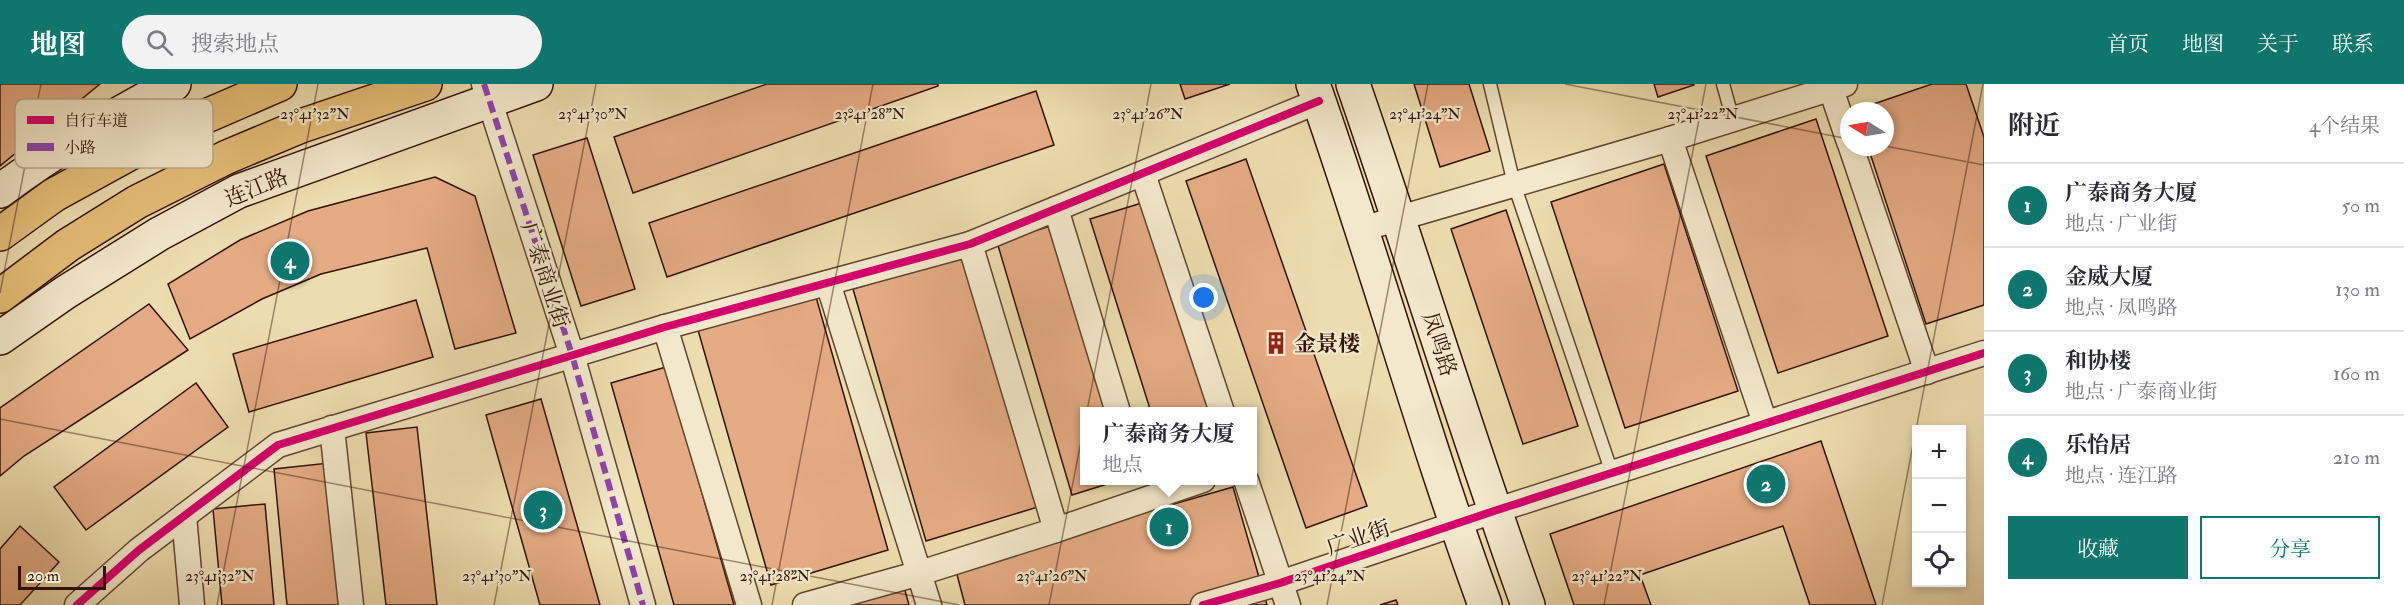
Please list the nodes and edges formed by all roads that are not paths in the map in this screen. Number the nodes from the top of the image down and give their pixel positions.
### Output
1 (174, 84) edge
2 (280, 84) edge
3 (425, 84) edge
4 (537, 84) edge
5 (1353, 84) edge
6 (1490, 84) edge
7 (1723, 84) edge
8 (1838, 86) edge
9 (486, 93) edge
10 (1316, 93) edge
11 (145, 99) edge
12 (1841, 102) edge
13 (213, 113) edge
14 (1733, 120) junction
15 (1670, 139) junction
16 (1854, 156) edge
17 (213, 164) edge
18 (31, 168) edge
19 (103, 168) edge
20 (205, 168) edge
21 (1143, 174) junction
22 (1514, 184) junction
23 (0, 191) edge
24 (1056, 209) junction
25 (1399, 217) junction
26 (1362, 229) junction
27 (0, 234) edge
28 (970, 244) junction
29 (828, 283) junction
30 (0, 296) edge
31 (664, 327) junction
32 (0, 338) edge
33 (1984, 353) edge
34 (572, 355) junction
35 (1927, 372) junction
36 (1117, 407) edge
37 (1221, 407) edge
38 (1765, 423) junction
39 (332, 428) junction
40 (1612, 473) junction
41 (1172, 485) edge
42 (1248, 485) edge
43 (1142, 490) edge
44 (1494, 511) junction
45 (184, 516) junction
46 (1455, 523) junction
47 (1056, 530) junction
48 (920, 573) junction
49 (1284, 594) edge
50 (78, 605) edge
51 (192, 605) edge
52 (351, 605) edge
53 (644, 605) edge
54 (749, 605) edge
55 (805, 605) edge
56 (929, 605) edge
57 (1203, 605) edge
58 (1485, 605) edge
59 (1528, 605) edge

1 - 11 main road
2 - 13 main road
3 - 17 main road, 连江路
4 - 9 main road, 连江路
5 - 25 main road, 凤鸣路
6 - 22 lane
7 - 14 lane
8 - 12 street
8 - 14 street
9 - 32 main road, 连江路
9 - 34 street, 广泰商业街
10 - 21 street
10 - 26 main road, 凤鸣路
14 - 15 street
15 - 22 street
15 - 38 street
16 - 35 street
18 - 23 main road
19 - 27 main road
20 - 30 main road, 连江路
21 - 24 street
21 - 37 street
22 - 25 street
22 - 40 lane
24 - 28 street
24 - 36 street
25 - 26 street
25 - 44 main road, 凤鸣路
26 - 46 main road, 凤鸣路
28 - 29 street
28 - 47 street
29 - 31 street
29 - 48 street
31 - 34 street
31 - 54 street
33 - 35 street, 广业街
34 - 39 street
34 - 53 street, 广泰商业街
35 - 38 street, 广业街
38 - 40 street, 广业街
39 - 45 street
39 - 52 street
40 - 44 street, 广业街
41 - 43 street
42 - 49 street
43 - 47 street
44 - 46 street, 广业街
44 - 59 main road, 凤鸣路
45 - 50 street
45 - 51 street
46 - 49 street, 广业街
46 - 58 main road, 凤鸣路
47 - 48 street
48 - 55 street
48 - 56 street
49 - 57 street, 广业街

